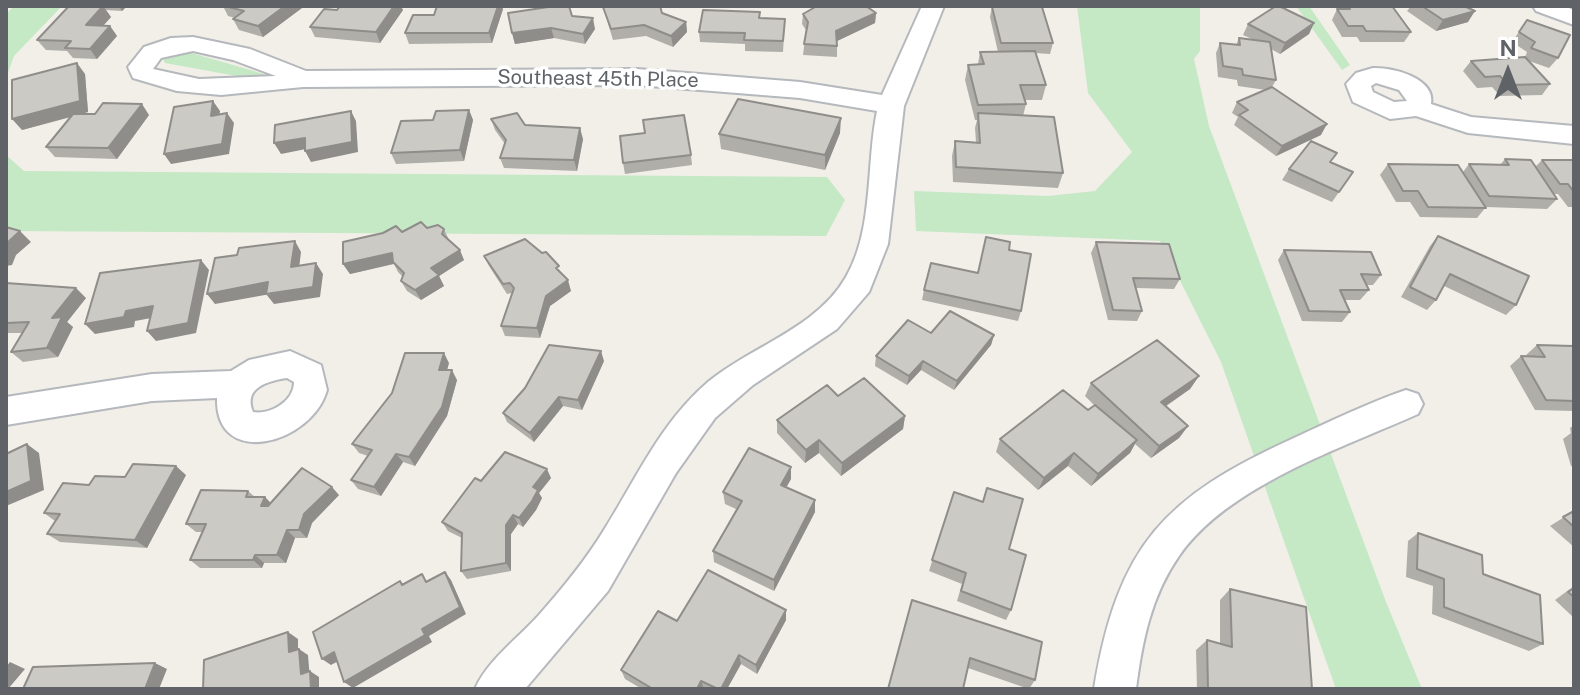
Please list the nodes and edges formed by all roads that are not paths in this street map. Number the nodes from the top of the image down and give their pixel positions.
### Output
1 (933, 6) edge
2 (1544, 6) edge
3 (1574, 18) edge
4 (303, 79) junction
5 (891, 105) junction
6 (1418, 108) dead end
7 (1574, 135) edge
8 (239, 385) dead end
9 (1406, 404) dead end
10 (6, 411) edge
11 (496, 689) edge
12 (1115, 689) edge

1 - 5 street
2 - 3 street
4 - 4 street, Southeast 45th Place
4 - 5 street, Southeast 45th Place
5 - 11 street
6 - 7 street
8 - 10 street
9 - 12 street

